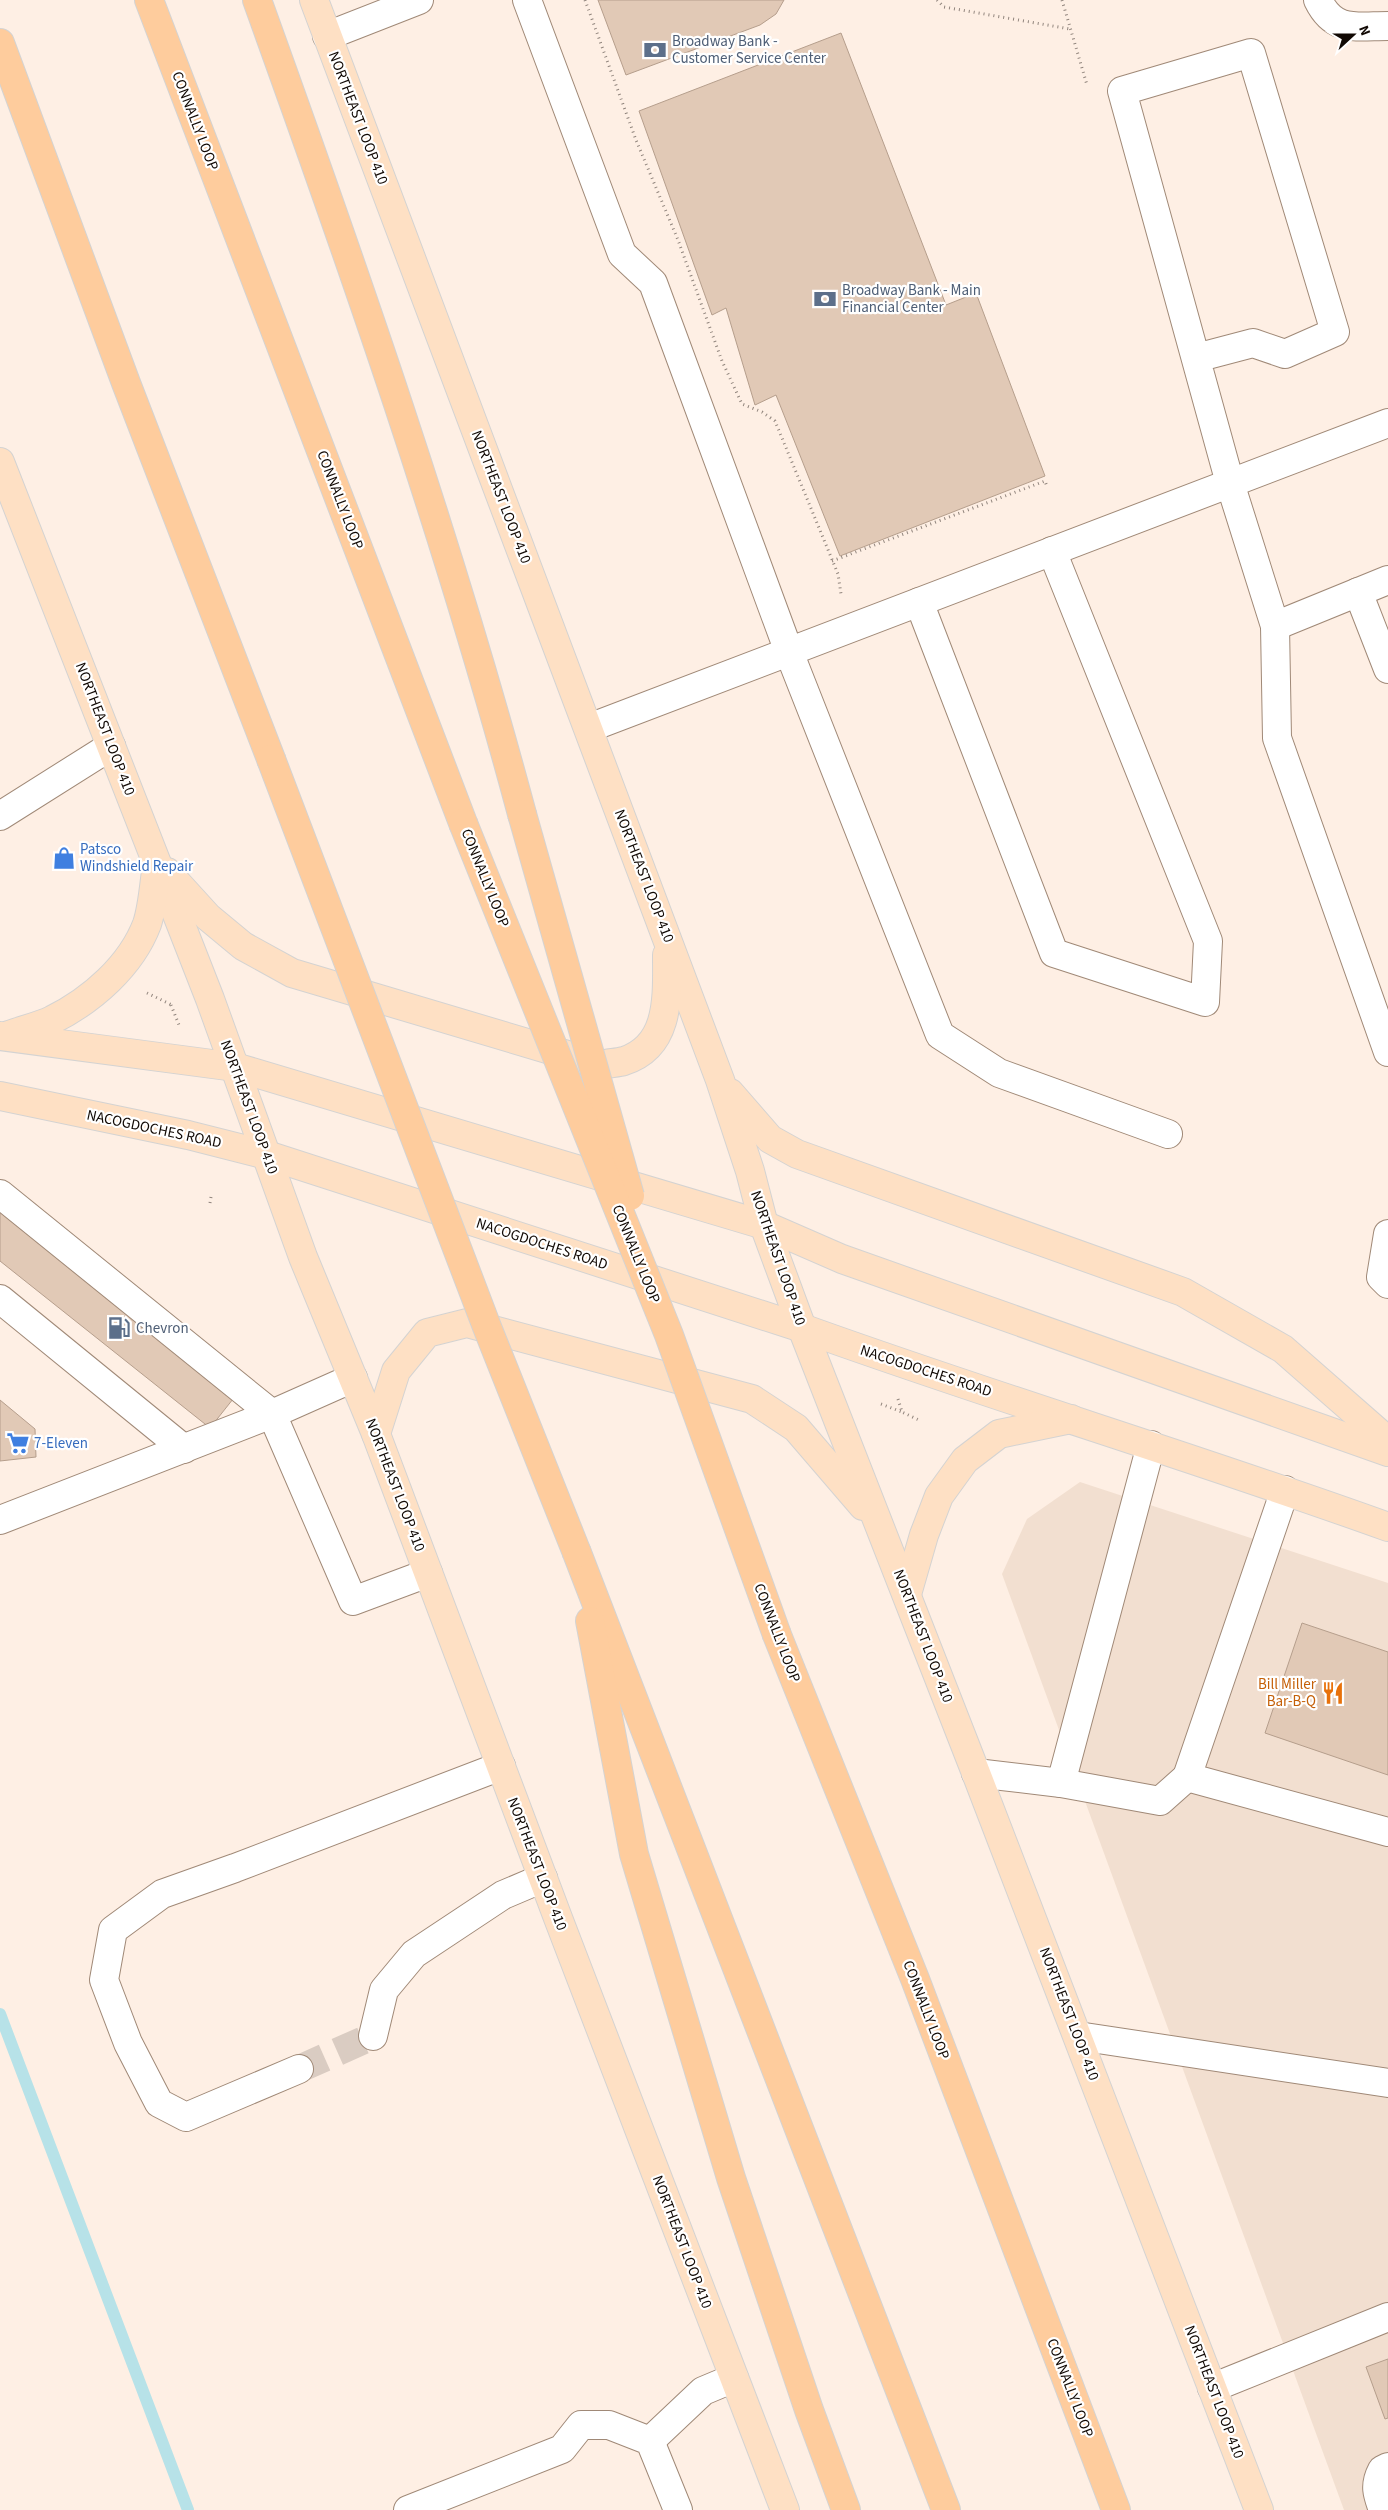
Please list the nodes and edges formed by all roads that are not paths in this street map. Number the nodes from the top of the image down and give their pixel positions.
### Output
1 (149, 0) edge
2 (257, 0) edge
3 (314, 0) edge
4 (419, 0) edge
5 (527, 0) edge
6 (1318, 0) edge
7 (1388, 26) edge
8 (328, 36) junction
9 (0, 42) edge
10 (1196, 358) junction
11 (1388, 423) edge
12 (3, 476) edge
13 (1230, 483) junction
14 (1052, 551) junction
15 (1388, 580) edge
16 (1358, 592) junction
17 (919, 602) junction
18 (1274, 626) junction
19 (789, 652) junction
20 (1388, 669) edge
21 (589, 728) junction
22 (111, 746) junction
23 (0, 816) edge
24 (157, 862) junction
25 (668, 937) junction
26 (2, 1036) edge
27 (1388, 1052) edge
28 (235, 1067) junction
29 (720, 1080) junction
30 (0, 1096) edge
31 (1168, 1134) dead end
32 (267, 1155) junction
33 (0, 1194) edge
34 (764, 1225) junction
35 (1388, 1234) edge
36 (1388, 1284) edge
37 (0, 1299) edge
38 (802, 1328) junction
39 (669, 1335) junction
40 (353, 1378) junction
41 (272, 1414) junction
42 (1072, 1419) junction
43 (376, 1434) junction
44 (1388, 1441) edge
45 (1150, 1445) junction
46 (184, 1449) junction
47 (1388, 1452) edge
48 (1285, 1490) junction
49 (0, 1520) edge
50 (877, 1522) junction
51 (1388, 1527) edge
52 (577, 1553) junction
53 (428, 1573) junction
54 (907, 1594) junction
55 (501, 1766) junction
56 (976, 1773) junction
57 (1188, 1777) junction
58 (1061, 1783) junction
59 (1388, 1832) edge
60 (543, 1878) junction
61 (373, 2036) dead end
62 (1078, 2036) junction
63 (298, 2068) tunnel mouth
64 (1388, 2083) edge
65 (1388, 2317) edge
66 (734, 2378) junction
67 (1212, 2388) junction
68 (650, 2441) junction
69 (1388, 2467) edge
70 (408, 2510) edge
71 (678, 2510) edge
72 (785, 2510) edge
73 (846, 2510) edge
74 (946, 2510) edge
75 (1116, 2510) edge
76 (1259, 2510) edge
77 (1383, 2510) edge

1 - 39 highway, CONNALLY LOOP, bridge
2 - 39 highway, bridge
3 - 8 main road, NORTHEAST LOOP 410
4 - 8 lane
5 - 19 lane
6 - 7 lane
8 - 21 main road, NORTHEAST LOOP 410
9 - 52 highway, bridge
10 - 10 lane
10 - 13 lane
11 - 13 lane
12 - 22 main road, NORTHEAST LOOP 410
13 - 14 lane
13 - 18 lane
14 - 17 lane
14 - 17 lane
15 - 16 lane
16 - 18 lane
16 - 20 lane
17 - 19 lane
18 - 27 lane
19 - 21 lane
19 - 31 lane
21 - 25 main road, NORTHEAST LOOP 410
22 - 23 lane
22 - 24 main road, NORTHEAST LOOP 410
24 - 25 main road
24 - 26 main road
24 - 28 main road, NORTHEAST LOOP 410
25 - 29 main road, NORTHEAST LOOP 410
26 - 28 main road
28 - 32 main road, NORTHEAST LOOP 410
28 - 34 main road
29 - 34 main road, NORTHEAST LOOP 410
29 - 44 main road
30 - 32 main road, NACOGDOCHES ROAD
32 - 38 main road, NACOGDOCHES ROAD
32 - 40 main road, NORTHEAST LOOP 410
33 - 41 lane
34 - 38 main road, NORTHEAST LOOP 410
34 - 47 main road
35 - 36 lane
37 - 46 lane
38 - 42 main road, NACOGDOCHES ROAD
38 - 50 main road, NORTHEAST LOOP 410
39 - 75 highway, CONNALLY LOOP, bridge
40 - 41 lane
40 - 43 main road, NORTHEAST LOOP 410
41 - 46 lane
41 - 53 lane
42 - 45 main road, NACOGDOCHES ROAD
42 - 54 main road
43 - 50 main road
43 - 53 main road, NORTHEAST LOOP 410
45 - 48 main road, NACOGDOCHES ROAD
45 - 58 lane
46 - 49 lane
48 - 51 main road, NACOGDOCHES ROAD
48 - 57 lane
50 - 54 main road, NORTHEAST LOOP 410
52 - 73 highway
52 - 74 highway
53 - 55 main road, NORTHEAST LOOP 410
54 - 56 main road, NORTHEAST LOOP 410
55 - 60 main road, NORTHEAST LOOP 410
55 - 63 lane
56 - 58 lane
56 - 62 main road, NORTHEAST LOOP 410
57 - 58 lane
57 - 59 lane
60 - 61 lane
60 - 66 main road, NORTHEAST LOOP 410
62 - 64 lane
62 - 67 main road, NORTHEAST LOOP 410
65 - 67 lane
66 - 68 lane
66 - 72 main road, NORTHEAST LOOP 410
67 - 76 main road, NORTHEAST LOOP 410
68 - 70 lane
68 - 71 lane
69 - 77 lane

